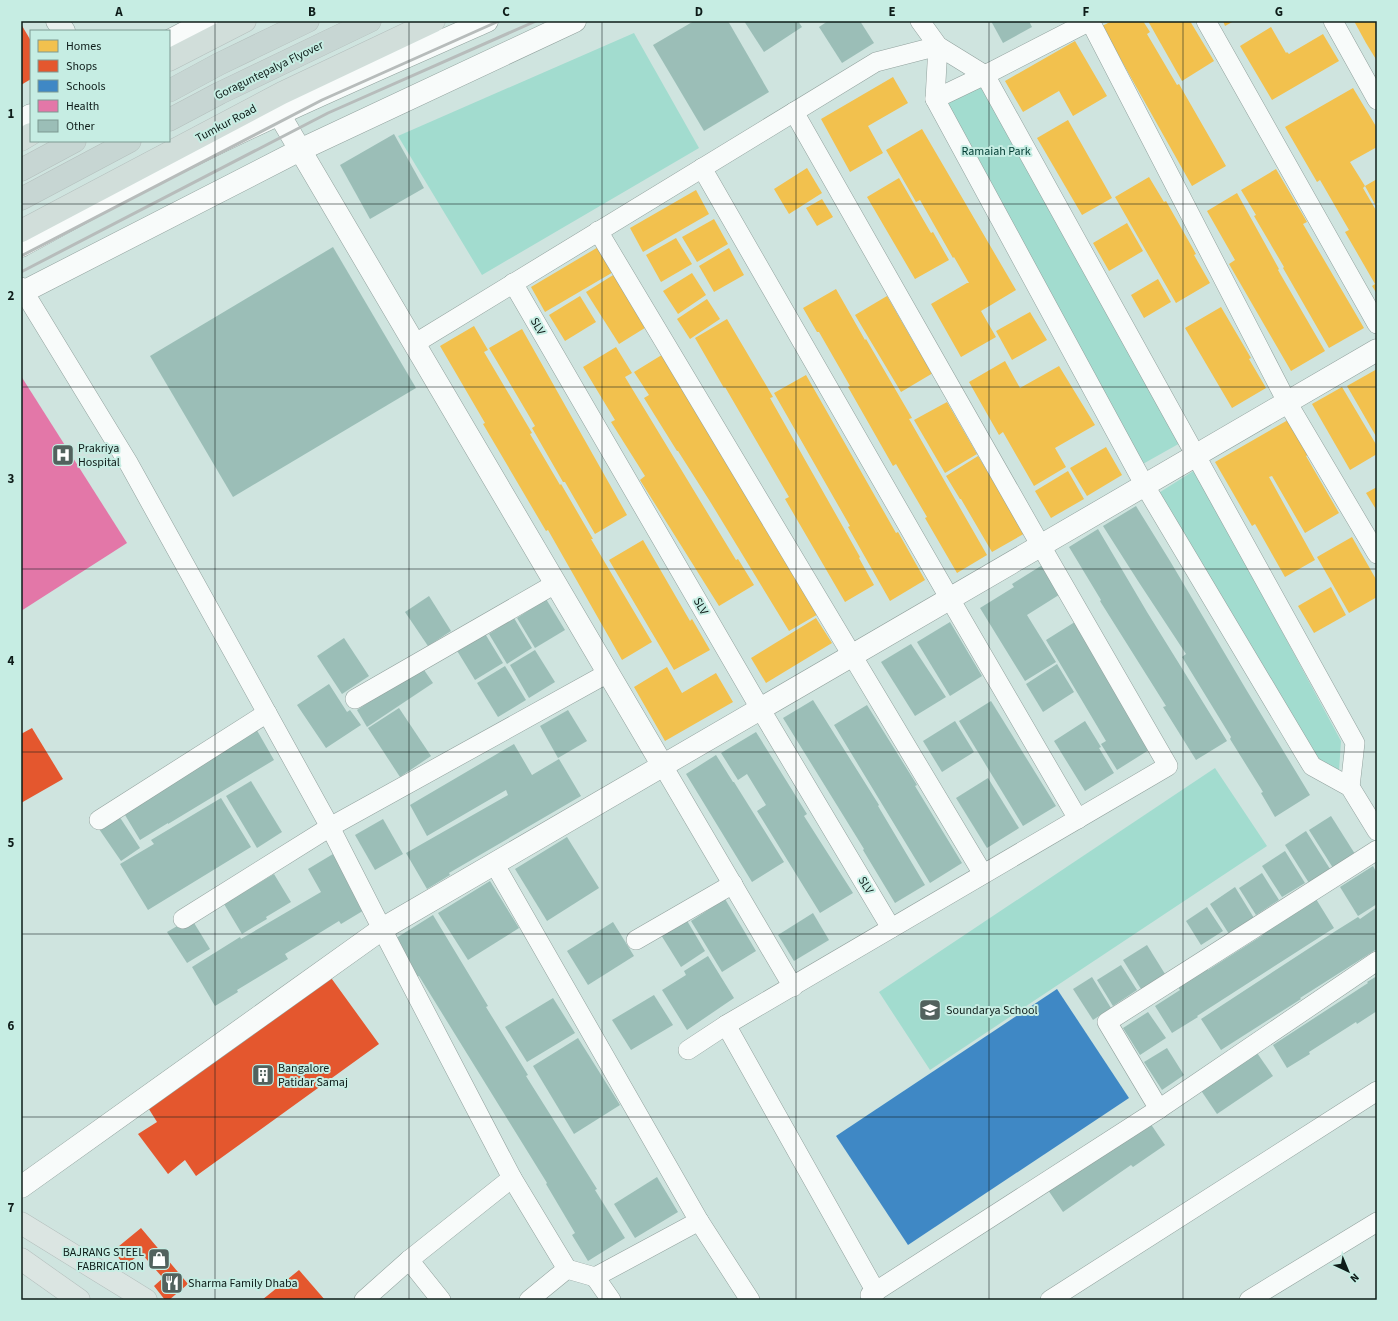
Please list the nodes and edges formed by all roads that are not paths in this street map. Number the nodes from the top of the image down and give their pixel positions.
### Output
1 (57, 21) edge
2 (207, 21) edge
3 (245, 21) edge
4 (308, 21) edge
5 (370, 21) edge
6 (434, 21) edge
7 (488, 21) edge
8 (575, 21) edge
9 (920, 21) edge
10 (1090, 21) edge
11 (1206, 21) edge
12 (1333, 21) edge
13 (63, 30) edge
14 (170, 40) edge
15 (938, 46) junction
16 (170, 59) edge
17 (985, 75) junction
18 (170, 90) edge
19 (935, 99) junction
20 (1377, 100) edge
21 (794, 112) junction
22 (279, 114) junction
23 (30, 116) edge
24 (170, 119) edge
25 (21, 121) edge
26 (30, 135) edge
27 (21, 140) edge
28 (73, 142) edge
29 (128, 142) edge
30 (300, 150) junction
31 (702, 168) junction
32 (21, 170) edge
33 (21, 199) edge
34 (21, 231) edge
35 (598, 232) junction
36 (21, 246) edge
37 (513, 283) junction
38 (22, 290) edge
39 (1377, 324) edge
40 (414, 344) junction
41 (1377, 350) edge
42 (1287, 402) junction
43 (1196, 455) junction
44 (1145, 486) junction
45 (1041, 546) junction
46 (1377, 554) edge
47 (555, 584) junction
48 (950, 599) junction
49 (852, 656) junction
50 (608, 673) junction
51 (355, 699) dead end
52 (761, 710) junction
53 (267, 713) junction
54 (663, 766) junction
55 (1350, 786) junction
56 (1078, 819) junction
57 (99, 820) dead end
58 (330, 827) junction
59 (1377, 831) edge
60 (1377, 850) edge
61 (494, 865) junction
62 (983, 874) junction
63 (733, 884) junction
64 (184, 919) dead end
65 (891, 928) junction
66 (382, 929) junction
67 (636, 940) dead end
68 (1377, 961) edge
69 (793, 986) junction
70 (726, 1026) junction
71 (688, 1050) dead end
72 (1377, 1091) edge
73 (1159, 1109) junction
74 (512, 1178) junction
75 (21, 1187) edge
76 (699, 1222) junction
77 (1377, 1222) edge
78 (21, 1223) edge
79 (409, 1260) junction
80 (23, 1262) edge
81 (567, 1270) junction
82 (595, 1277) junction
83 (874, 1296) edge
84 (79, 1300) edge
85 (146, 1300) edge
86 (364, 1300) edge
87 (441, 1300) edge
88 (528, 1300) edge
89 (611, 1300) edge
90 (750, 1300) edge
91 (1050, 1300) edge
92 (1249, 1300) edge

1 - 13 main road
2 - 14 street
3 - 16 highway
4 - 18 highway
5 - 24 highway, Goraguntepalya Flyover
6 - 34 highway, Tumkur Road
7 - 22 street
8 - 30 street
9 - 15 street
10 - 17 street
10 - 42 street
11 - 39 street
12 - 20 street
15 - 17 street
15 - 19 street
15 - 21 street
17 - 19 street
17 - 43 street
19 - 44 street
21 - 31 street
21 - 45 street
22 - 30 street
22 - 36 street
23 - 25 street
26 - 27 highway
28 - 32 highway
29 - 33 highway
30 - 38 street
30 - 40 street
31 - 35 street
31 - 48 street
35 - 37 street
35 - 49 street
37 - 40 street
37 - 52 street, SLV
38 - 53 street
40 - 47 street
41 - 42 street
42 - 43 street
42 - 46 street
43 - 44 street
43 - 55 street
44 - 45 street
44 - 55 street
45 - 48 street
45 - 56 street
47 - 50 street
47 - 51 street
48 - 49 street
48 - 56 street
49 - 52 street
49 - 62 street
50 - 54 street
50 - 58 street
52 - 54 street
52 - 65 street, SLV
53 - 57 street
53 - 58 street
54 - 61 street
54 - 63 street
55 - 59 street
56 - 62 street
58 - 64 street
58 - 66 street
60 - 73 street
61 - 66 street
61 - 76 street
62 - 65 street
63 - 67 street
63 - 69 street
65 - 69 street
66 - 74 street
66 - 75 street
68 - 73 street
69 - 70 street
70 - 71 street
70 - 83 street
72 - 91 street
73 - 83 street
74 - 79 street
74 - 81 street
76 - 82 street
76 - 90 street
77 - 92 street
78 - 85 main road
79 - 86 street
79 - 87 street
80 - 84 main road
81 - 82 street
81 - 88 street
82 - 89 street

